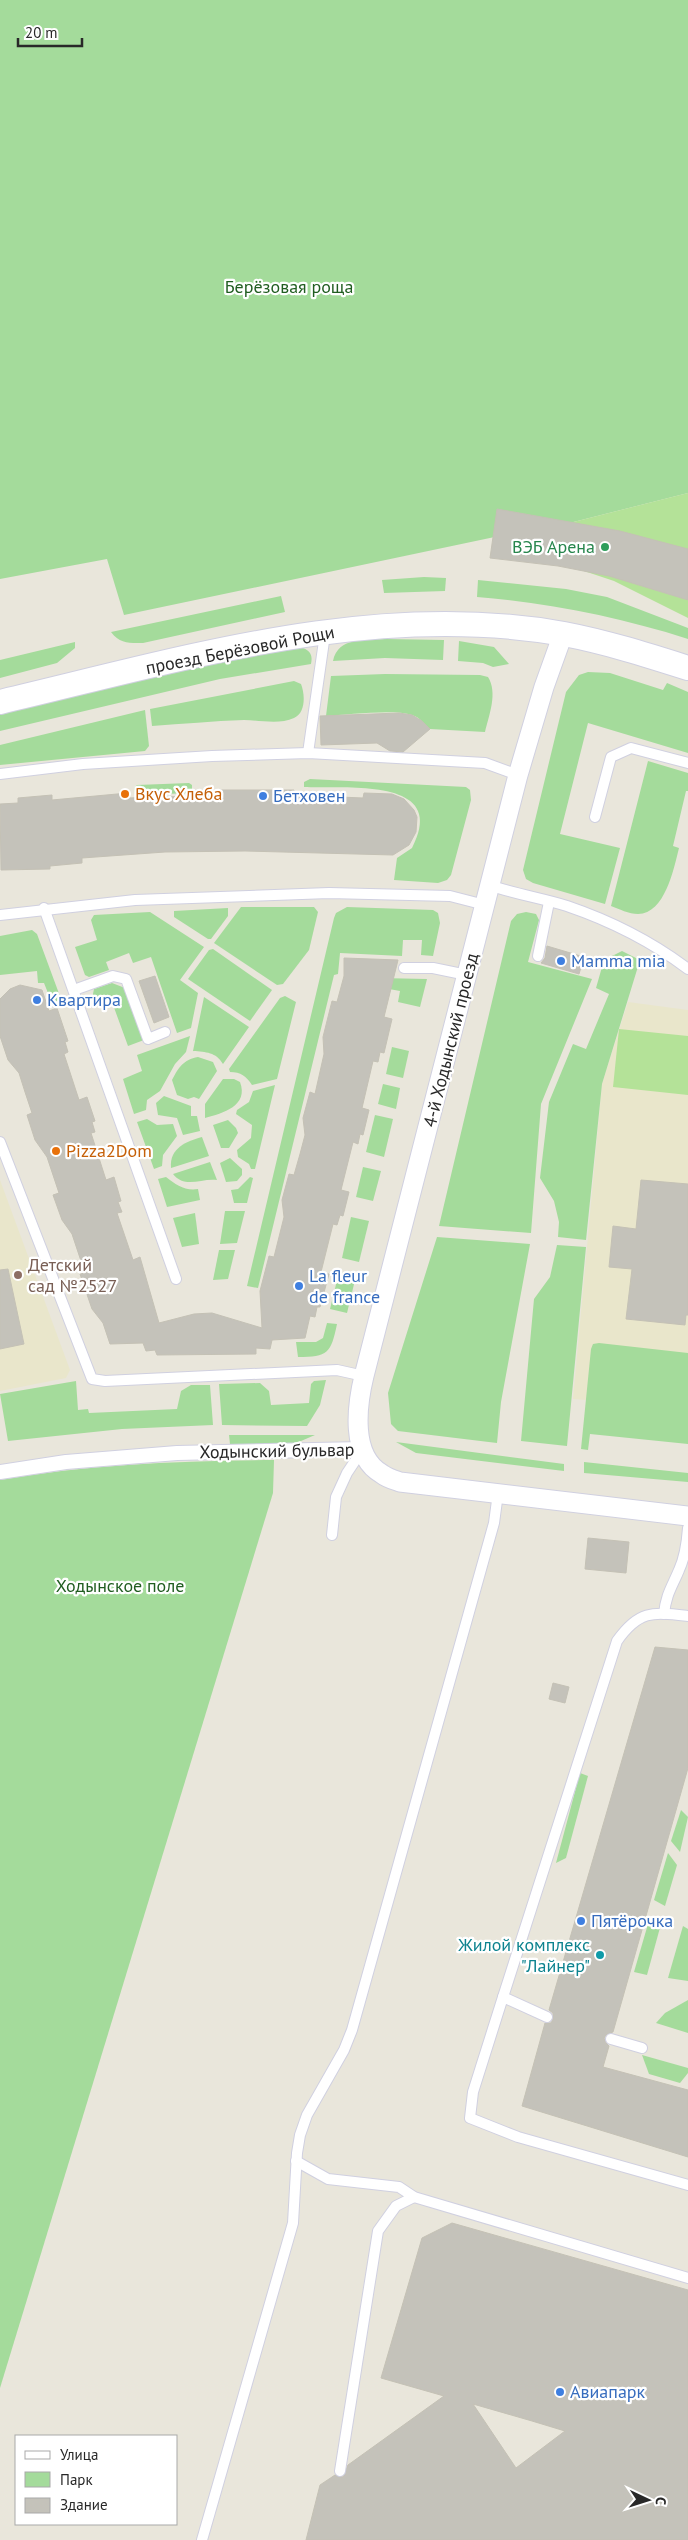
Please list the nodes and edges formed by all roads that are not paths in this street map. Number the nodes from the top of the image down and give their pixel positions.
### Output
1 (337, 630) junction
2 (563, 634) junction
3 (688, 668) edge
4 (0, 702) edge
5 (308, 753) junction
6 (688, 763) edge
7 (0, 774) edge
8 (518, 775) junction
9 (595, 817) dead end
10 (489, 885) junction
11 (549, 902) junction
12 (485, 905) junction
13 (44, 908) junction
14 (0, 915) edge
15 (538, 956) dead end
16 (404, 968) dead end
17 (688, 969) edge
18 (467, 975) junction
19 (74, 990) junction
20 (165, 1032) dead end
21 (0, 1142) edge
22 (176, 1279) dead end
23 (364, 1376) junction
24 (363, 1449) junction
25 (0, 1472) edge
26 (498, 1493) junction
27 (688, 1516) edge
28 (688, 1528) edge
29 (332, 1535) dead end
30 (664, 1614) junction
31 (688, 1616) edge
32 (503, 1997) junction
33 (547, 2017) dead end
34 (612, 2039) dead end
35 (642, 2048) dead end
36 (296, 2161) junction
37 (688, 2185) edge
38 (414, 2198) junction
39 (688, 2278) edge
40 (340, 2471) dead end
41 (202, 2540) edge

1 - 2 street, проезд Берёзовой Рощи
1 - 4 street, проезд Берёзовой Рощи
1 - 5 lane
2 - 3 street, проезд Берёзовой Рощи
2 - 8 street, 4-й Ходынский проезд
5 - 7 lane
5 - 8 lane
6 - 9 lane
8 - 10 street, 4-й Ходынский проезд
10 - 11 lane
10 - 12 street, 4-й Ходынский проезд
11 - 15 lane
11 - 17 lane
12 - 13 lane
12 - 18 street, 4-й Ходынский проезд
13 - 14 lane
13 - 19 lane
16 - 18 lane
18 - 23 street, 4-й Ходынский проезд
19 - 20 lane
19 - 22 lane
21 - 23 lane
23 - 24 street, 4-й Ходынский проезд
24 - 25 street, Ходынский бульвар
24 - 26 street, Ходынский бульвар
24 - 29 lane
26 - 27 street, Ходынский бульвар
26 - 36 lane
28 - 30 lane
30 - 31 lane
30 - 32 lane
32 - 33 lane
32 - 37 lane
34 - 35 lane
36 - 38 lane
36 - 41 lane
38 - 39 lane
38 - 40 lane

